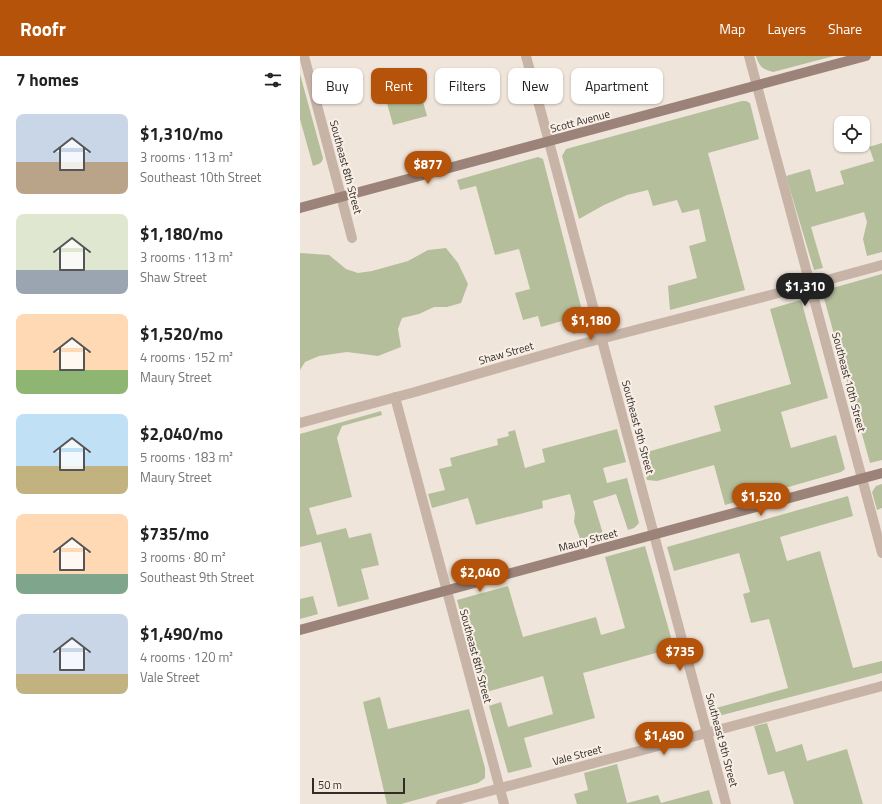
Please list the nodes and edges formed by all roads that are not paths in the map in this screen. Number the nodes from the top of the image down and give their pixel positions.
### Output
1 (304, 56) edge
2 (526, 56) edge
3 (749, 56) edge
4 (866, 56) edge
5 (757, 85) junction
6 (550, 141) junction
7 (342, 197) junction
8 (300, 208) edge
9 (352, 238) dead end
10 (882, 265) edge
11 (811, 284) junction
12 (602, 338) junction
13 (395, 397) junction
14 (300, 423) edge
15 (882, 473) edge
16 (862, 478) junction
17 (654, 534) junction
18 (882, 553) edge
19 (447, 591) junction
20 (300, 630) edge
21 (882, 686) edge
22 (707, 733) junction
23 (499, 788) junction
24 (441, 804) edge
25 (504, 804) edge
26 (726, 804) edge

1 - 7 street, Southeast 8th Street
2 - 6 street, Southeast 9th Street
3 - 5 street, Southeast 10th Street
4 - 5 main road, Scott Avenue
5 - 6 main road, Scott Avenue
5 - 11 street, Southeast 10th Street
6 - 7 main road, Scott Avenue
6 - 12 street, Southeast 9th Street
7 - 8 main road, Scott Avenue
7 - 9 street, Southeast 8th Street
10 - 11 street, Shaw Street
11 - 12 street, Shaw Street
11 - 16 street, Southeast 10th Street
12 - 13 street, Shaw Street
12 - 17 street, Southeast 9th Street
13 - 14 street, Shaw Street
13 - 19 street, Southeast 8th Street
15 - 16 main road, Maury Street
16 - 17 main road, Maury Street
16 - 18 street, Southeast 10th Street
17 - 19 main road, Maury Street
17 - 22 street, Southeast 9th Street
19 - 20 main road, Maury Street
19 - 23 street, Southeast 8th Street
21 - 22 street, Vale Street
22 - 23 street, Vale Street
22 - 26 street, Southeast 9th Street
23 - 24 street, Vale Street
23 - 25 street, Southeast 8th Street

